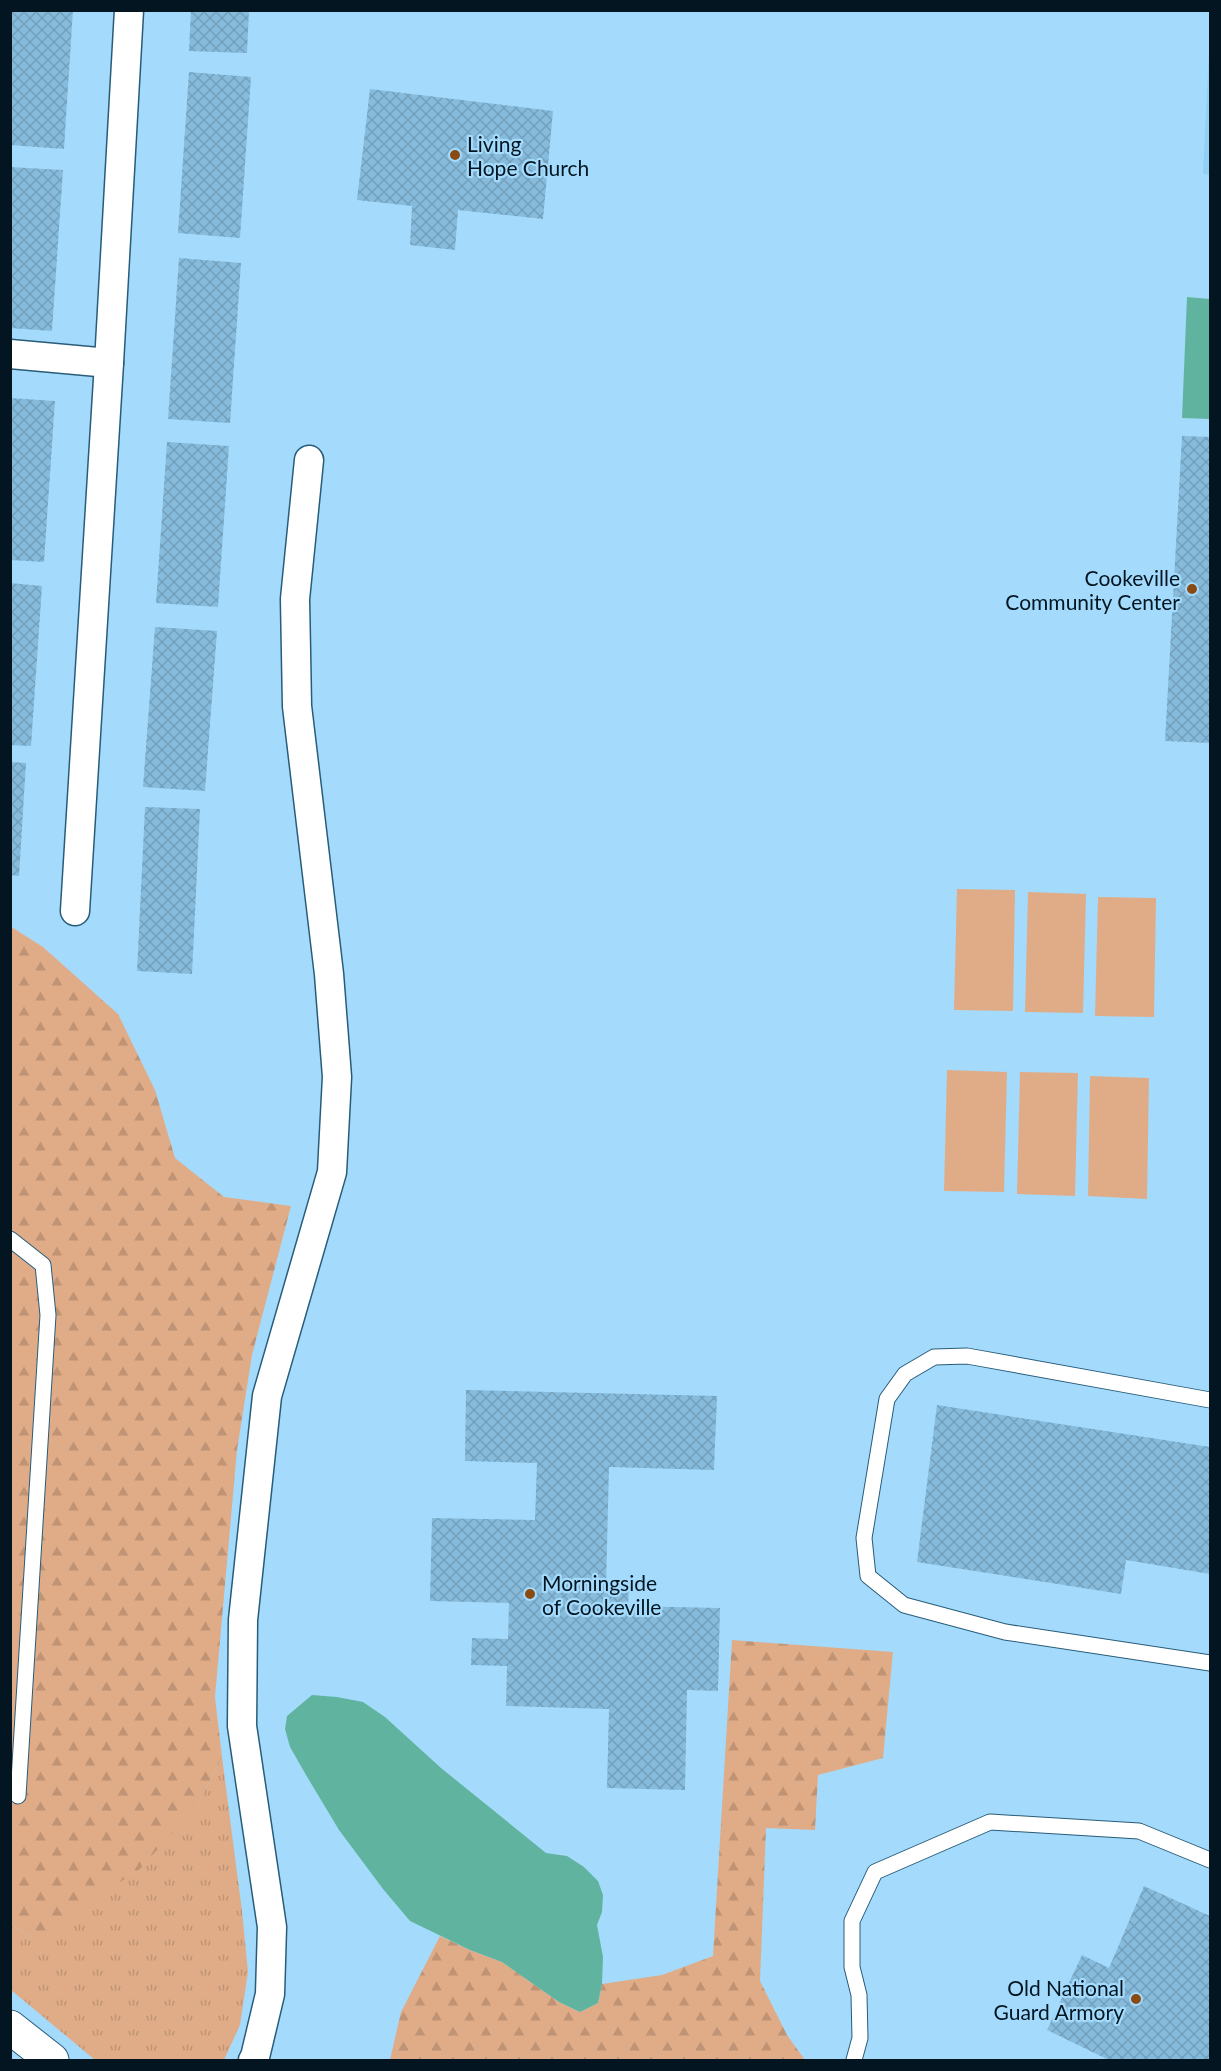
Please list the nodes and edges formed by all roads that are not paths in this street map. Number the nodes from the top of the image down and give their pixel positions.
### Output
1 (129, 10) edge
2 (10, 354) edge
3 (109, 363) junction
4 (309, 460) dead end
5 (75, 911) dead end
6 (10, 1239) edge
7 (1210, 1400) edge
8 (1210, 1663) edge
9 (17, 1717) edge
10 (18, 1797) dead end
11 (1210, 1860) edge
12 (10, 2027) edge
13 (52, 2061) edge
14 (253, 2061) edge
15 (854, 2061) edge

1 - 3 street
2 - 3 street
3 - 5 street
4 - 14 street
6 - 9 lane
7 - 8 lane
9 - 10 lane
11 - 15 lane
12 - 13 main road

